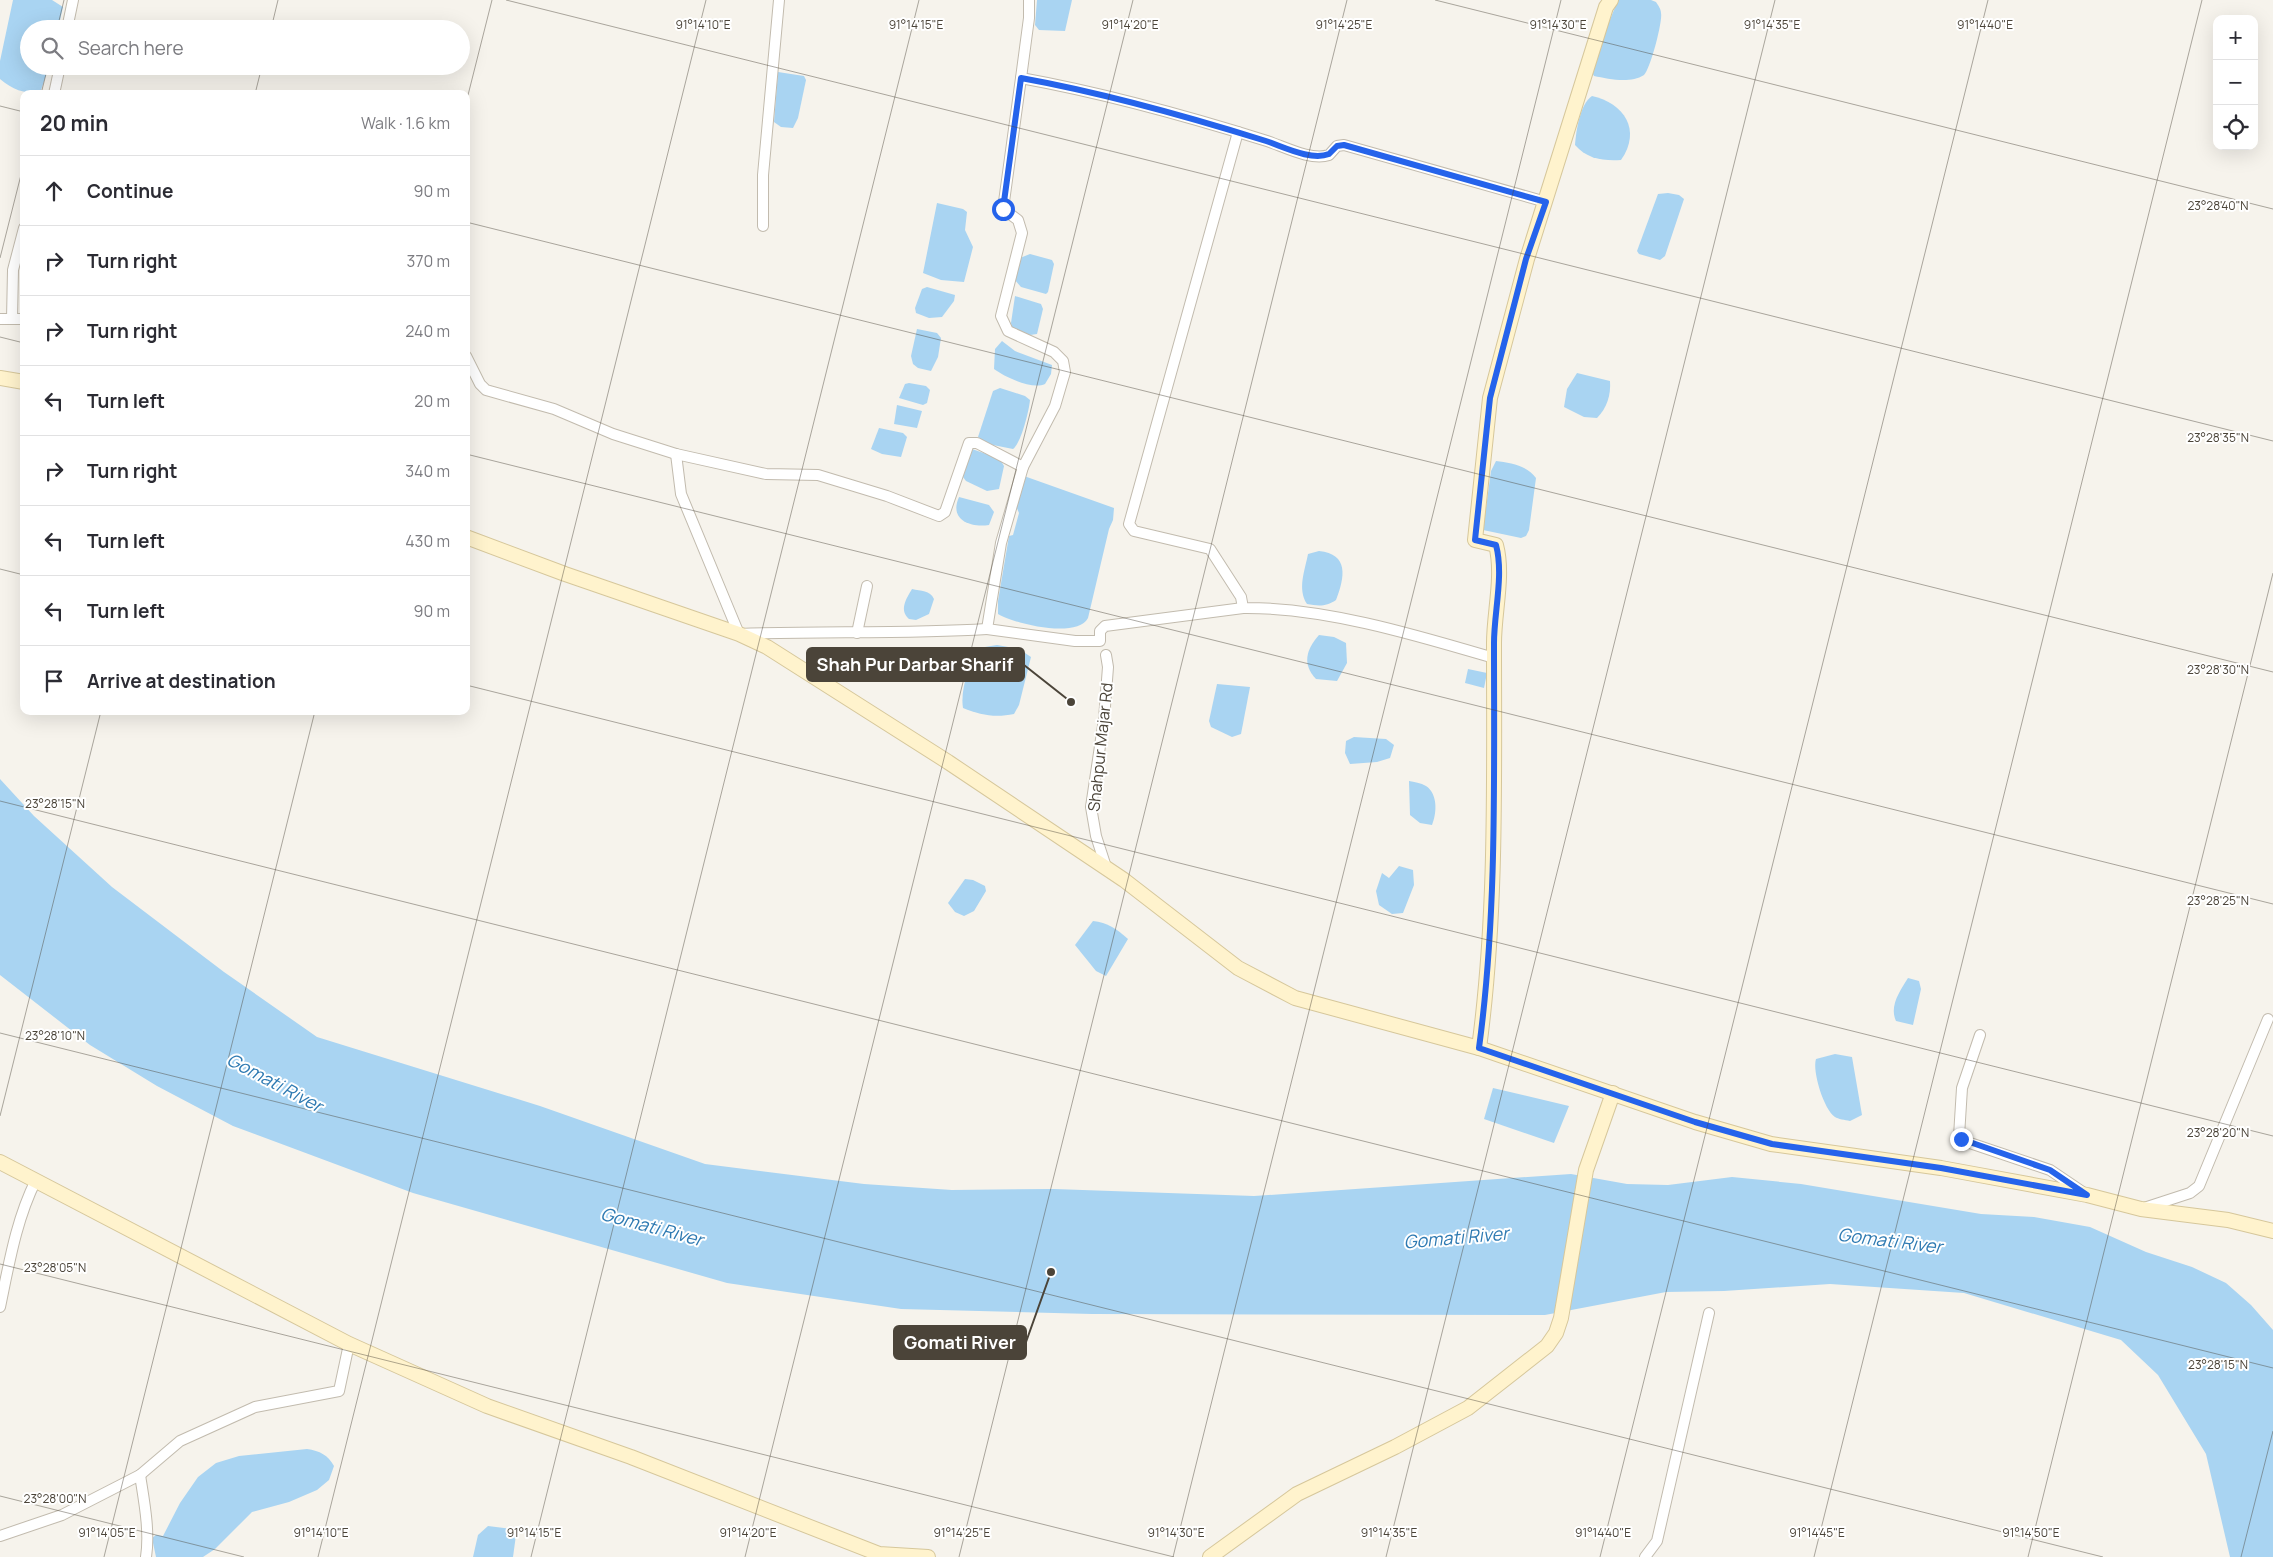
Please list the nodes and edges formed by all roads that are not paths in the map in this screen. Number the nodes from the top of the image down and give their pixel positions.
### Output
1 (73, 0) edge
2 (779, 0) edge
3 (1029, 0) edge
4 (1611, 0) edge
5 (69, 20) edge
6 (58, 75) edge
7 (1021, 78) junction
8 (55, 90) edge
9 (1238, 132) junction
10 (1546, 202) junction
11 (763, 226) dead end
12 (20, 243) edge
13 (0, 319) edge
14 (12, 319) junction
15 (20, 319) edge
16 (470, 364) edge
17 (0, 378) edge
18 (20, 381) edge
19 (676, 454) junction
20 (1023, 466) junction
21 (470, 538) edge
22 (867, 586) dead end
23 (1243, 608) junction
24 (987, 629) junction
25 (857, 633) junction
26 (739, 634) junction
27 (1106, 655) dead end
28 (1494, 658) junction
29 (1106, 867) junction
30 (2268, 1019) dead end
31 (1980, 1034) dead end
32 (1479, 1048) junction
33 (1613, 1093) junction
34 (0, 1162) edge
35 (36, 1180) junction
36 (2087, 1195) junction
37 (2141, 1209) junction
38 (2273, 1232) edge
39 (0, 1307) edge
40 (1709, 1313) dead end
41 (349, 1344) junction
42 (140, 1475) junction
43 (0, 1536) edge
44 (146, 1557) edge
45 (928, 1557) edge
46 (1210, 1557) edge
47 (1645, 1557) edge

1 - 5 street
2 - 11 street
3 - 7 street
4 - 10 street
6 - 8 street
7 - 9 street
7 - 20 street
9 - 10 street
9 - 23 street
10 - 28 street
12 - 14 street
13 - 14 street
14 - 15 street
16 - 19 street
17 - 18 street
19 - 20 street
19 - 26 street
20 - 24 street
21 - 26 street
22 - 25 street
23 - 24 street
23 - 28 street
24 - 25 street
25 - 26 street
26 - 29 street
27 - 29 street, Shahpur Majar Rd
28 - 32 street
29 - 32 street
30 - 37 street
31 - 36 street
32 - 33 street
33 - 36 street
33 - 46 street
34 - 35 street
35 - 39 street
35 - 41 street
36 - 37 street
37 - 38 street
40 - 47 street
41 - 42 street
41 - 45 street
42 - 43 street
42 - 44 street

